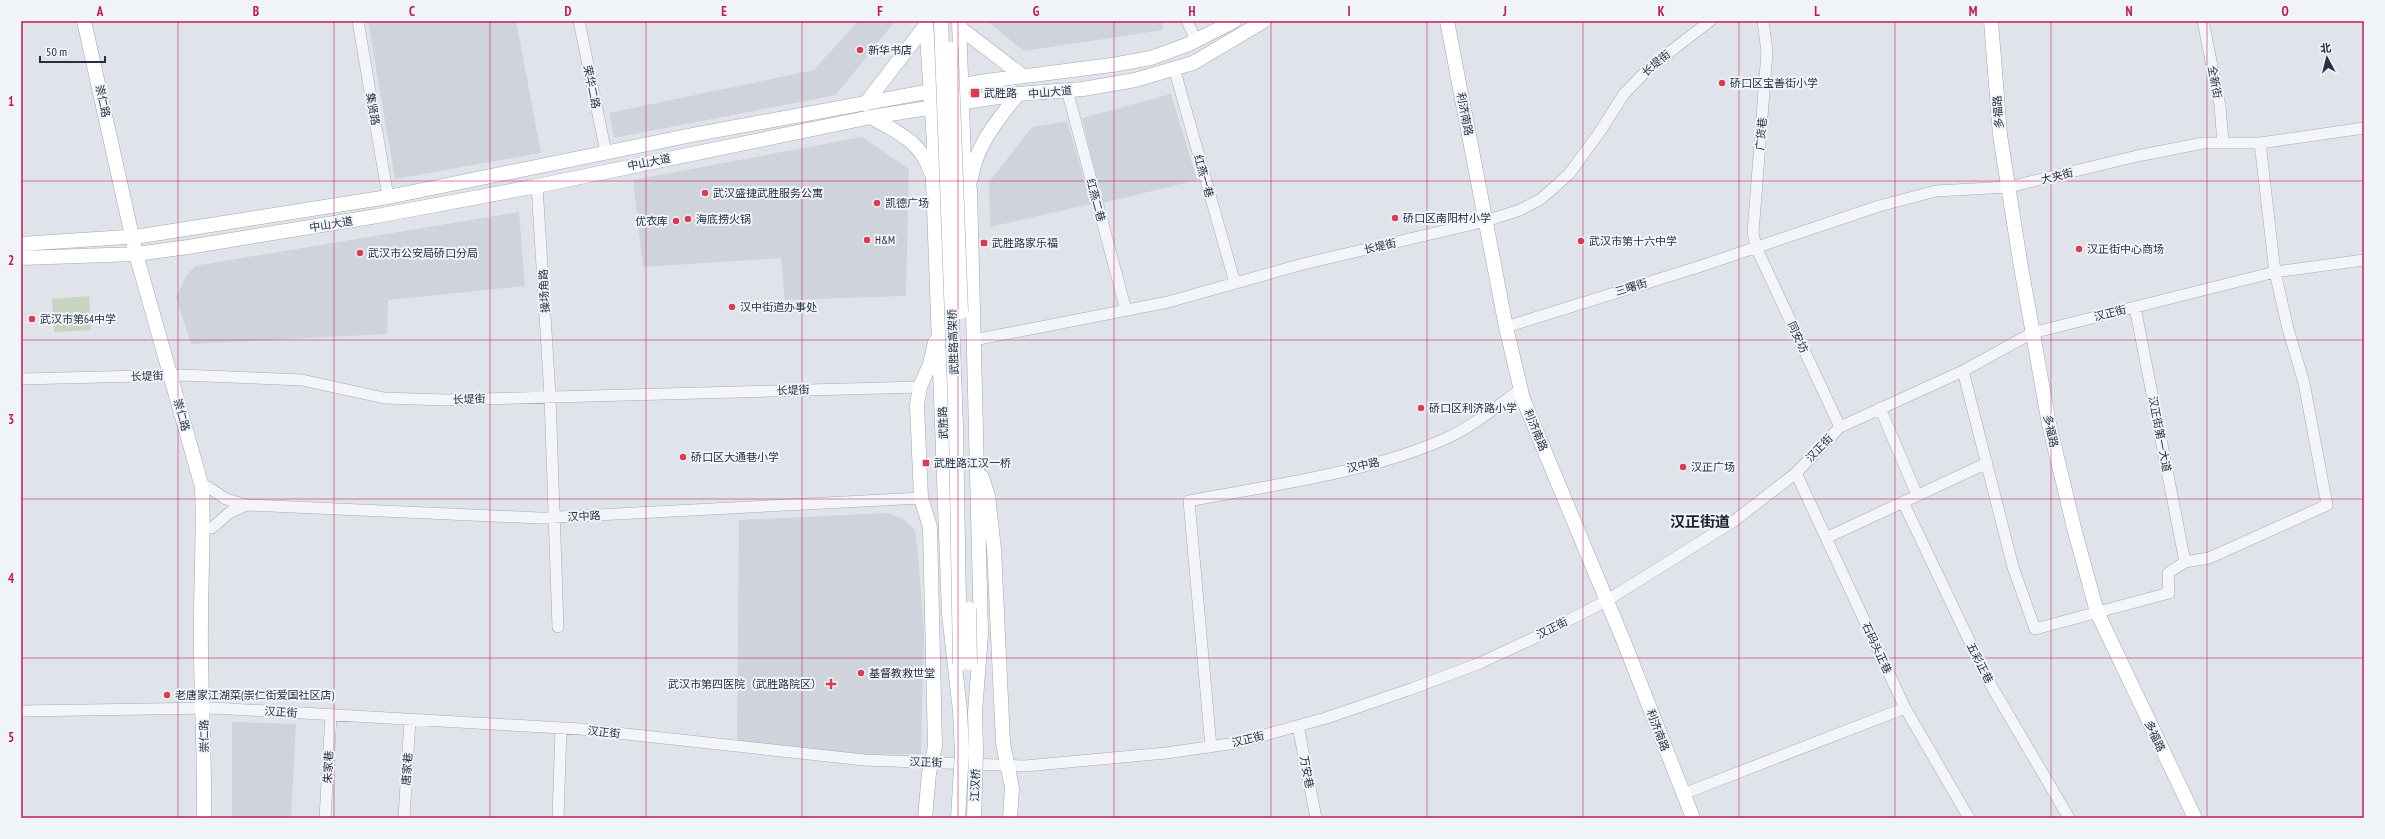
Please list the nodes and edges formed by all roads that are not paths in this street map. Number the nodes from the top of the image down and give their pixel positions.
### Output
1 (84, 21) edge
2 (94, 21) edge
3 (358, 21) edge
4 (579, 21) edge
5 (941, 21) edge
6 (1187, 21) edge
7 (1234, 21) edge
8 (1264, 21) edge
9 (1447, 21) edge
10 (1710, 21) edge
11 (1763, 21) edge
12 (1991, 21) edge
13 (2203, 21) edge
14 (926, 23) edge
15 (957, 23) edge
16 (1196, 40) junction
17 (1174, 68) junction
18 (1023, 76) junction
19 (961, 86) junction
20 (1067, 90) junction
21 (931, 92) junction
22 (1018, 94) junction
23 (962, 103) junction
24 (865, 104) junction
25 (932, 108) junction
26 (871, 117) junction
27 (2364, 128) edge
28 (2223, 143) junction
29 (2260, 143) junction
30 (606, 153) junction
31 (933, 180) junction
32 (537, 186) junction
33 (2010, 188) junction
34 (970, 190) junction
35 (388, 197) junction
36 (1486, 221) junction
37 (137, 236) junction
38 (21, 244) edge
39 (1756, 247) junction
40 (141, 253) junction
41 (21, 258) edge
42 (2364, 260) edge
43 (2276, 272) junction
44 (1235, 284) junction
45 (2136, 307) junction
46 (1126, 310) junction
47 (939, 322) junction
48 (1506, 327) junction
49 (2032, 333) junction
50 (974, 340) junction
51 (1963, 371) junction
52 (176, 375) junction
53 (21, 379) edge
54 (920, 387) junction
55 (1521, 389) junction
56 (550, 396) junction
57 (1880, 408) junction
58 (1840, 427) junction
59 (977, 462) junction
60 (1987, 463) junction
61 (1796, 473) junction
62 (208, 487) junction
63 (1917, 495) junction
64 (921, 498) junction
65 (1903, 502) junction
66 (247, 505) junction
67 (556, 517) junction
68 (930, 527) junction
69 (212, 528) junction
70 (1826, 538) junction
71 (947, 562) junction
72 (2185, 562) junction
73 (1606, 600) junction
74 (2097, 612) junction
75 (558, 627) dead end
76 (965, 663) junction
77 (208, 708) junction
78 (1904, 708) junction
79 (21, 711) edge
80 (960, 711) junction
81 (975, 712) junction
82 (331, 715) junction
83 (410, 719) junction
84 (1298, 726) junction
85 (561, 728) junction
86 (1211, 747) junction
87 (962, 752) joint
88 (932, 762) junction
89 (1008, 765) junction
90 (1683, 794) junction
91 (204, 818) edge
92 (213, 818) edge
93 (326, 818) edge
94 (404, 818) edge
95 (558, 818) edge
96 (925, 818) edge
97 (958, 818) edge
98 (974, 818) edge
99 (1010, 818) edge
100 (1316, 818) edge
101 (1693, 818) edge
102 (1969, 818) edge
103 (2069, 818) edge
104 (2195, 818) edge

1 - 37 main road, 崇仁路
2 - 37 main road, 崇仁路
3 - 35 street, 集贤路
4 - 30 street, 荣华二路
5 - 76 main road, 武胜路高架桥, bridge
6 - 16 street
7 - 16 main road, 中山大道
8 - 17 main road, 中山大道
9 - 36 main road, 利济南路
10 - 36 street, 长堤街
11 - 39 street, 广货巷
12 - 33 main road, 多福路
13 - 28 street, 全新街
14 - 21 main road, 武胜路
14 - 24 main road
15 - 18 main road
15 - 19 main road
15 - 76 main road, 武胜路高架桥, bridge
16 - 18 main road, 中山大道
17 - 20 main road, 中山大道
17 - 44 street, 红燕一巷
18 - 19 main road, 中山大道
19 - 21 main road, 中山大道
19 - 23 main road
20 - 22 main road, 中山大道
20 - 46 street, 红燕二巷
21 - 24 main road, 中山大道
21 - 25 main road, 武胜路
22 - 23 main road, 中山大道
22 - 34 main road
23 - 25 main road, 中山大道
23 - 34 main road
24 - 30 main road, 中山大道
25 - 26 main road, 中山大道
25 - 31 main road, 武胜路
26 - 31 main road
26 - 32 main road, 中山大道
27 - 29 street, 大夹街
28 - 29 street, 大夹街
28 - 33 street, 大夹街
29 - 43 street
30 - 35 main road, 中山大道
31 - 47 main road, 武胜路
32 - 40 main road, 中山大道
32 - 56 street, 操场角路
33 - 39 street, 大夹街
33 - 49 main road, 多福路
34 - 50 main road
35 - 37 main road, 中山大道
36 - 44 street, 长堤街
36 - 48 main road, 利济南路
37 - 38 main road, 中山大道
37 - 40 main road, 崇仁路
39 - 48 street, 三曙街
39 - 58 street, 同安坊
40 - 41 main road, 中山大道
40 - 52 main road, 崇仁路
42 - 43 street, 汉正街
43 - 45 street, 汉正街
43 - 72 street
44 - 46 street, 长堤街
45 - 49 street, 汉正街
45 - 72 street, 汉正街第一大道
46 - 50 street, 长堤街
47 - 54 main road
47 - 71 main road, 武胜路
48 - 55 main road, 利济南路
49 - 51 street, 汉正街
49 - 74 main road, 多福路
50 - 59 main road
51 - 57 street, 汉正街
51 - 60 street
52 - 53 street, 长堤街
52 - 56 street, 长堤街
52 - 62 main road, 崇仁路
52 - 77 main road, 崇仁路
54 - 56 street, 长堤街
54 - 64 main road
55 - 73 main road, 利济南路
55 - 86 street, 汉中路
56 - 67 street, 操场角路
57 - 58 street, 汉正街
57 - 63 street
58 - 61 street, 汉正街
59 - 81 main road
59 - 89 main road
60 - 63 street
60 - 74 street
61 - 70 street, 石码头正巷
61 - 73 street, 汉正街
62 - 66 street, 汉中路
62 - 69 main road, 崇仁路
63 - 65 street
64 - 67 street, 汉中路
64 - 68 main road
65 - 70 street
65 - 103 street, 五彩正巷
66 - 67 street, 汉中路
66 - 69 street, 汉中路
67 - 75 street, 操场角路
68 - 71 main road
68 - 88 main road
69 - 77 main road, 崇仁路
70 - 78 street, 石码头正巷
71 - 80 main road, 武胜路
72 - 74 street
73 - 84 street, 汉正街
73 - 90 main road, 利济南路
74 - 104 main road, 多福路
76 - 80 main road
76 - 81 main road
77 - 79 street, 汉正街
77 - 82 street, 汉正街
77 - 91 main road, 崇仁路
77 - 92 main road, 崇仁路
78 - 90 street
78 - 102 street, 石码头正巷
80 - 87 main road, 武胜路
81 - 98 main road, 江汉桥, bridge
82 - 83 street, 汉正街
82 - 93 street, 朱家巷
83 - 85 street, 汉正街
83 - 94 street, 唐家巷
84 - 86 street, 汉正街
84 - 100 street, 万安巷
85 - 88 street, 汉正街
85 - 95 street
86 - 89 street, 汉正街
87 - 97 main road, 江汉桥, bridge
88 - 89 street, 汉正街
88 - 96 main road
89 - 99 main road
90 - 101 main road, 利济南路

